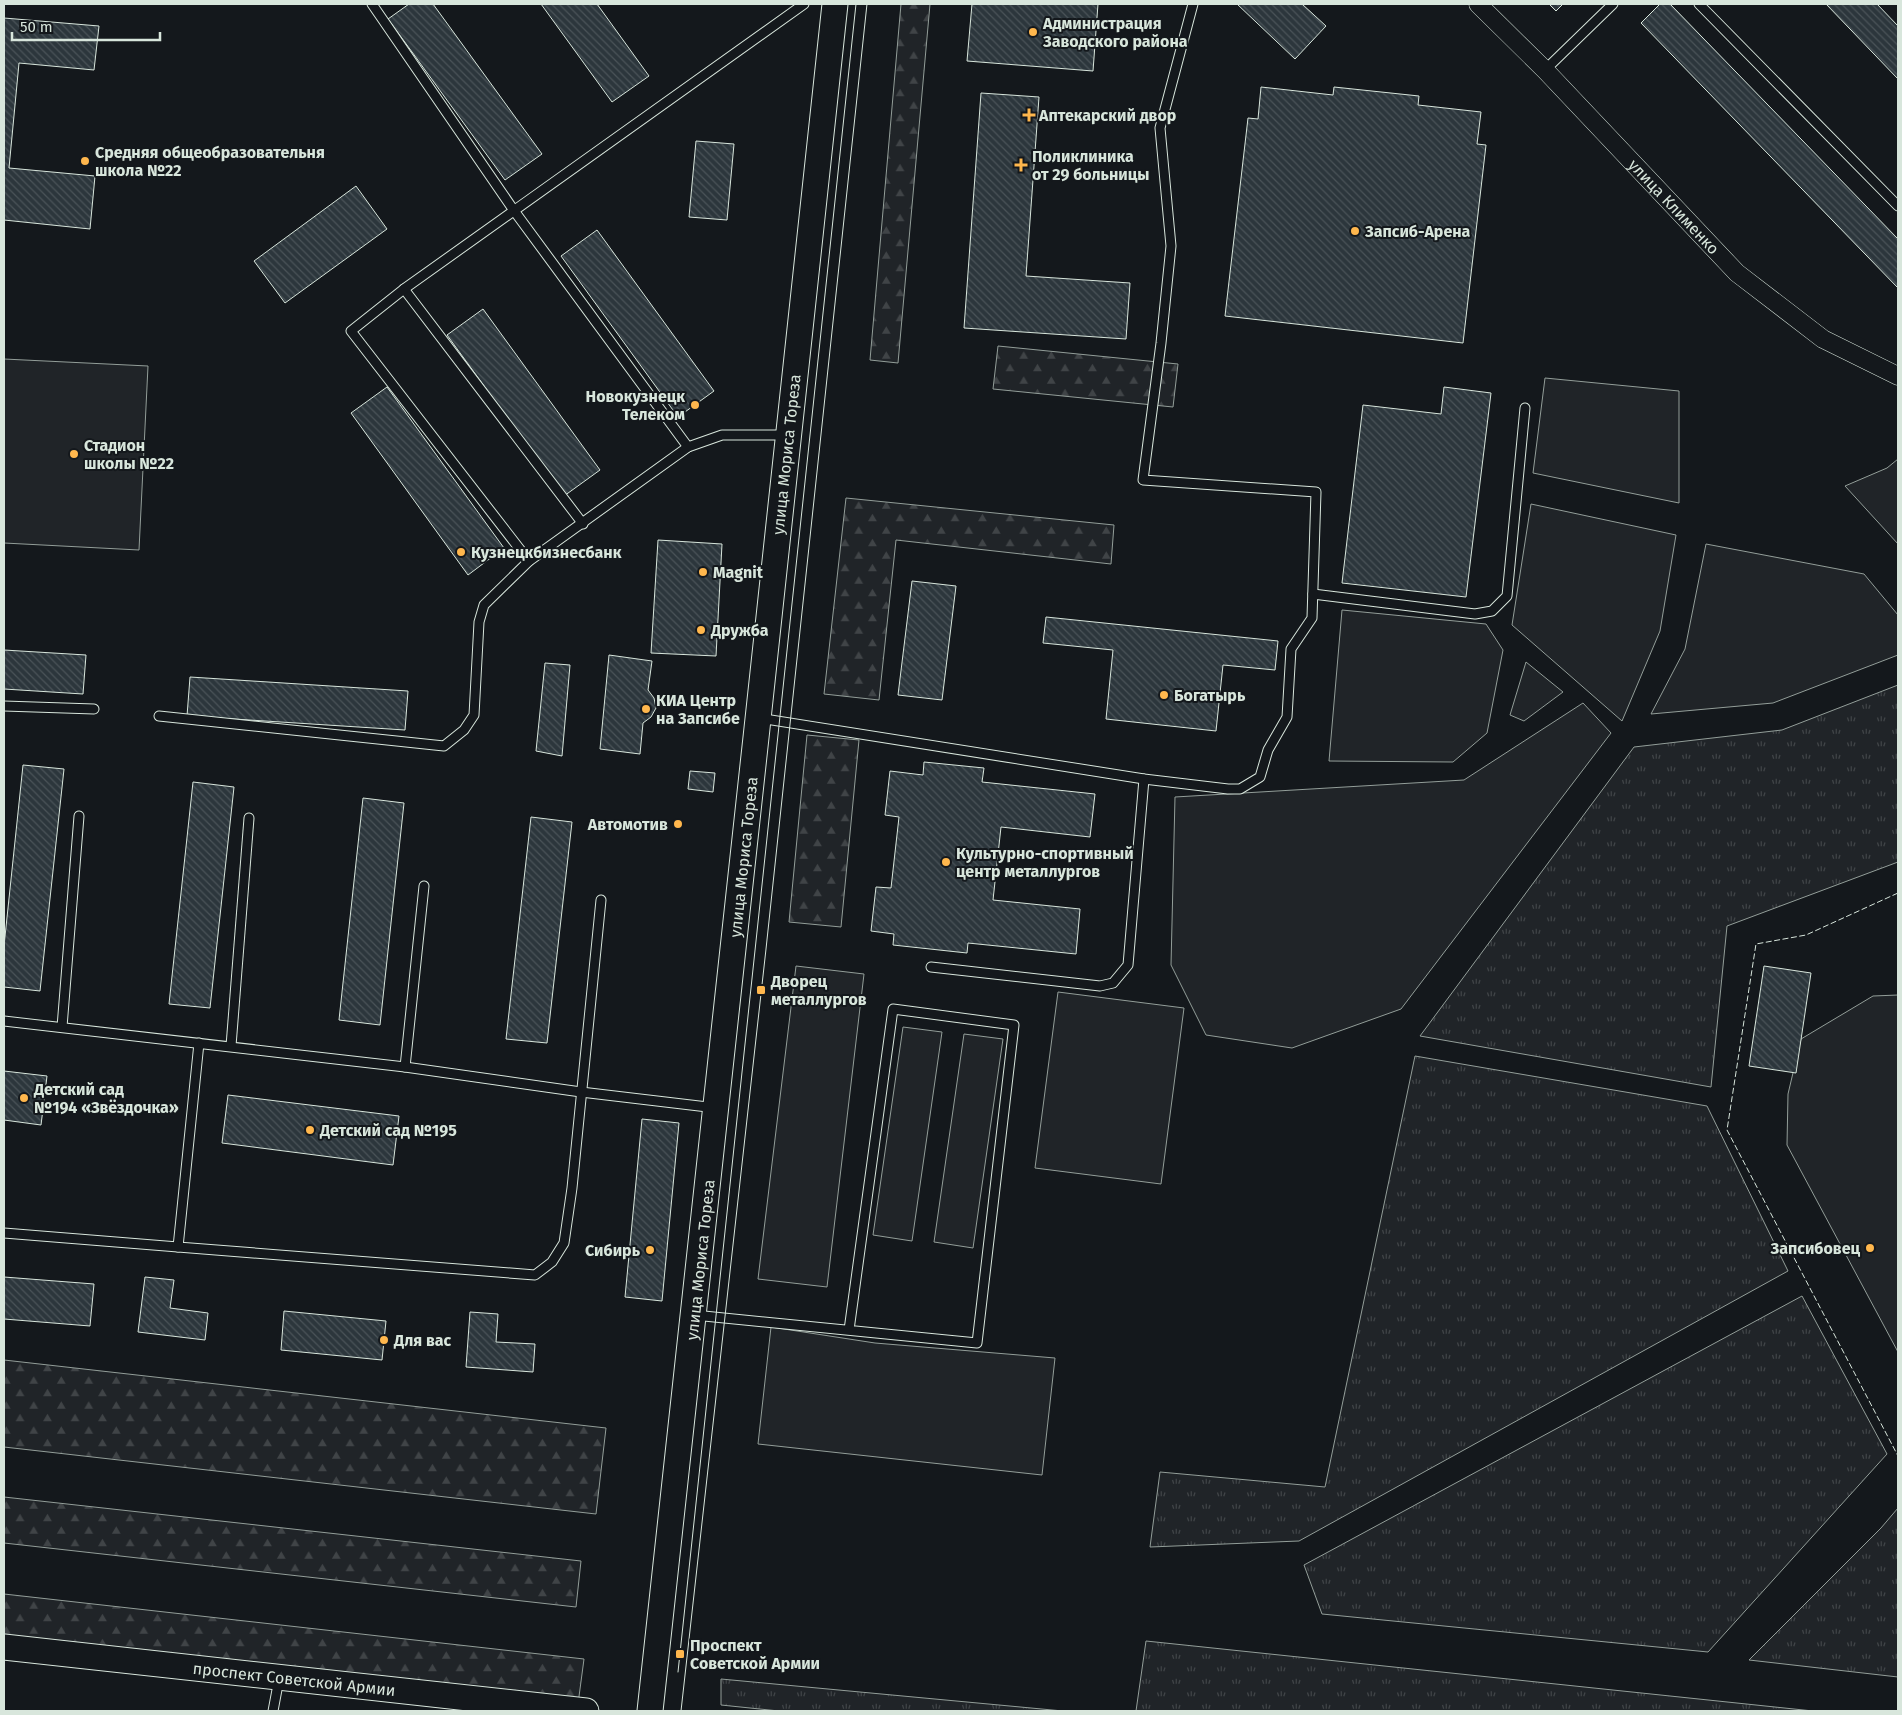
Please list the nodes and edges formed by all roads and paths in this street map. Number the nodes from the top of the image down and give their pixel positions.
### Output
1 (372, 4) edge
2 (804, 4) edge
3 (835, 4) edge
4 (1193, 4) edge
5 (1478, 4) edge
6 (1613, 4) edge
7 (1699, 4) edge
8 (1545, 70) junction
9 (1898, 206) edge
10 (515, 212) junction
11 (404, 289) junction
12 (1898, 376) edge
13 (1524, 408) dead end
14 (787, 436) junction
15 (688, 447) junction
16 (583, 524) junction
17 (529, 561) junction
18 (1313, 594) junction
19 (4, 706) edge
20 (94, 709) dead end
21 (159, 716) dead end
22 (759, 718) junction
23 (1144, 779) junction
24 (79, 816) dead end
25 (249, 818) dead end
26 (424, 886) dead end
27 (601, 900) dead end
28 (931, 967) dead end
29 (4, 1022) edge
30 (62, 1027) junction
31 (199, 1043) junction
32 (231, 1046) junction
33 (405, 1067) junction
34 (581, 1092) junction
35 (717, 1108) junction
36 (4, 1233) edge
37 (178, 1247) junction
38 (694, 1314) junction
39 (849, 1330) junction
40 (4, 1647) edge
41 (279, 1677) junction
42 (274, 1711) edge
43 (586, 1711) edge
44 (650, 1711) edge

1 - 10 lane
2 - 10 lane
3 - 14 street, улица Мориса Тореза
4 - 18 lane
5 - 8 street, улица Клименко
6 - 8 lane
7 - 9 lane
8 - 12 street, улица Клименко
10 - 11 lane
10 - 15 lane
11 - 16 lane
11 - 17 lane
13 - 18 lane
14 - 15 lane
14 - 22 street, улица Мориса Тореза
15 - 16 lane
16 - 17 lane
17 - 21 lane
18 - 23 lane
19 - 20 lane
22 - 23 lane
22 - 35 street, улица Мориса Тореза
23 - 28 lane
24 - 30 lane
25 - 32 lane
26 - 33 lane
27 - 34 lane
29 - 30 lane
30 - 31 lane
31 - 32 lane
31 - 37 lane
32 - 33 lane
33 - 34 lane
34 - 35 lane
34 - 37 lane
35 - 38 street, улица Мориса Тореза
36 - 37 lane
38 - 39 lane
38 - 44 street, улица Мориса Тореза
39 - 39 lane
40 - 41 street, проспект Советской Армии
41 - 42 lane
41 - 43 street, проспект Советской Армии

